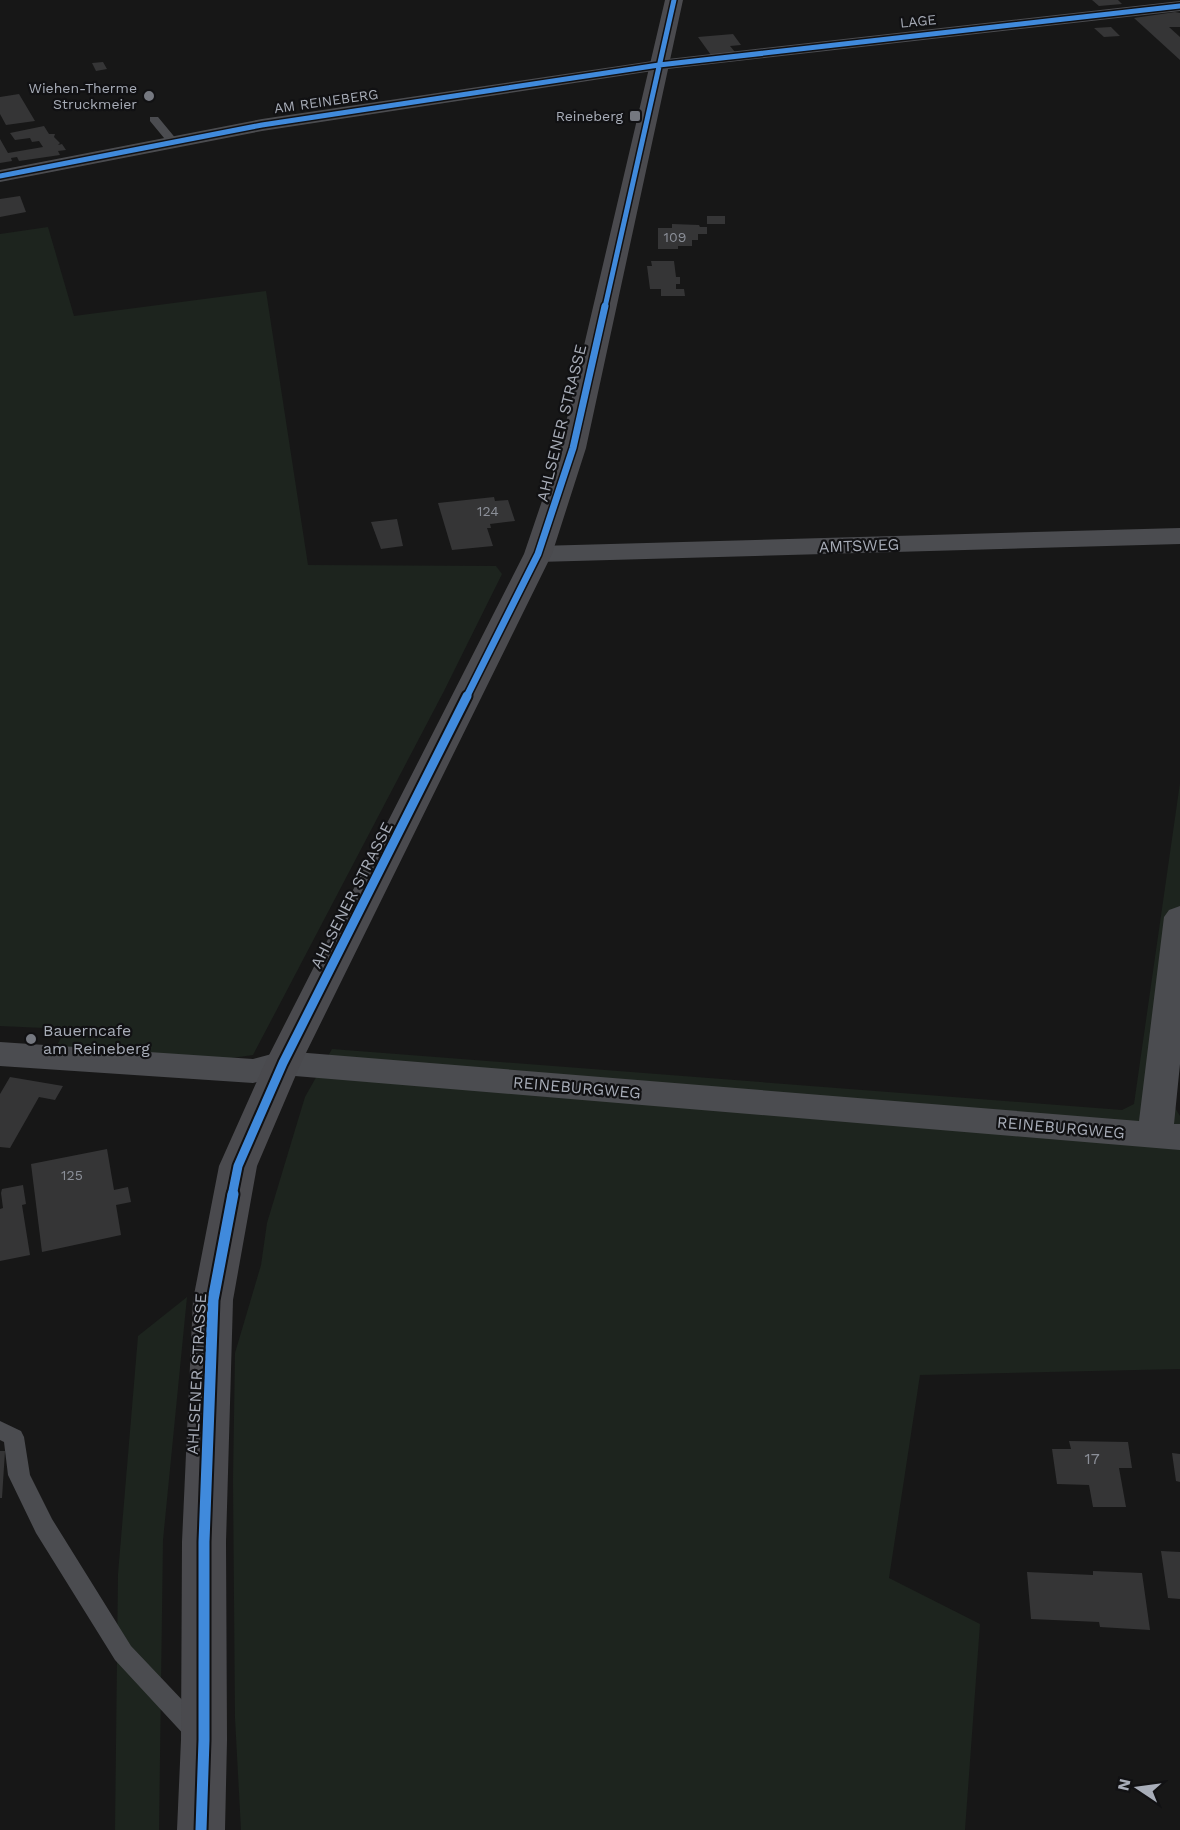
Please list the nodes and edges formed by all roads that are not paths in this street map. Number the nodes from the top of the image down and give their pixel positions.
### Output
1 (674, 0) edge
2 (1180, 6) edge
3 (659, 65) junction
4 (154, 119) dead end
5 (173, 142) junction
6 (0, 176) edge
7 (1180, 536) edge
8 (538, 554) junction
9 (1180, 917) edge
10 (0, 1054) edge
11 (283, 1063) junction
12 (1167, 1136) edge
13 (0, 1430) edge
14 (204, 1740) junction
15 (201, 1830) edge

1 - 3 main road, AHLSENER STRASSE
2 - 3 street, LAGE
3 - 5 street, AM REINEBERG
3 - 8 main road, AHLSENER STRASSE
4 - 5 lane
5 - 6 street, AM REINEBERG
7 - 8 street, AMTSWEG
8 - 11 main road, AHLSENER STRASSE
9 - 12 street, REINEBURGWEG
10 - 11 street, REINEBURGWEG
11 - 12 street, REINEBURGWEG
11 - 14 main road, AHLSENER STRASSE
13 - 14 lane
14 - 15 main road, AHLSENER STRASSE

